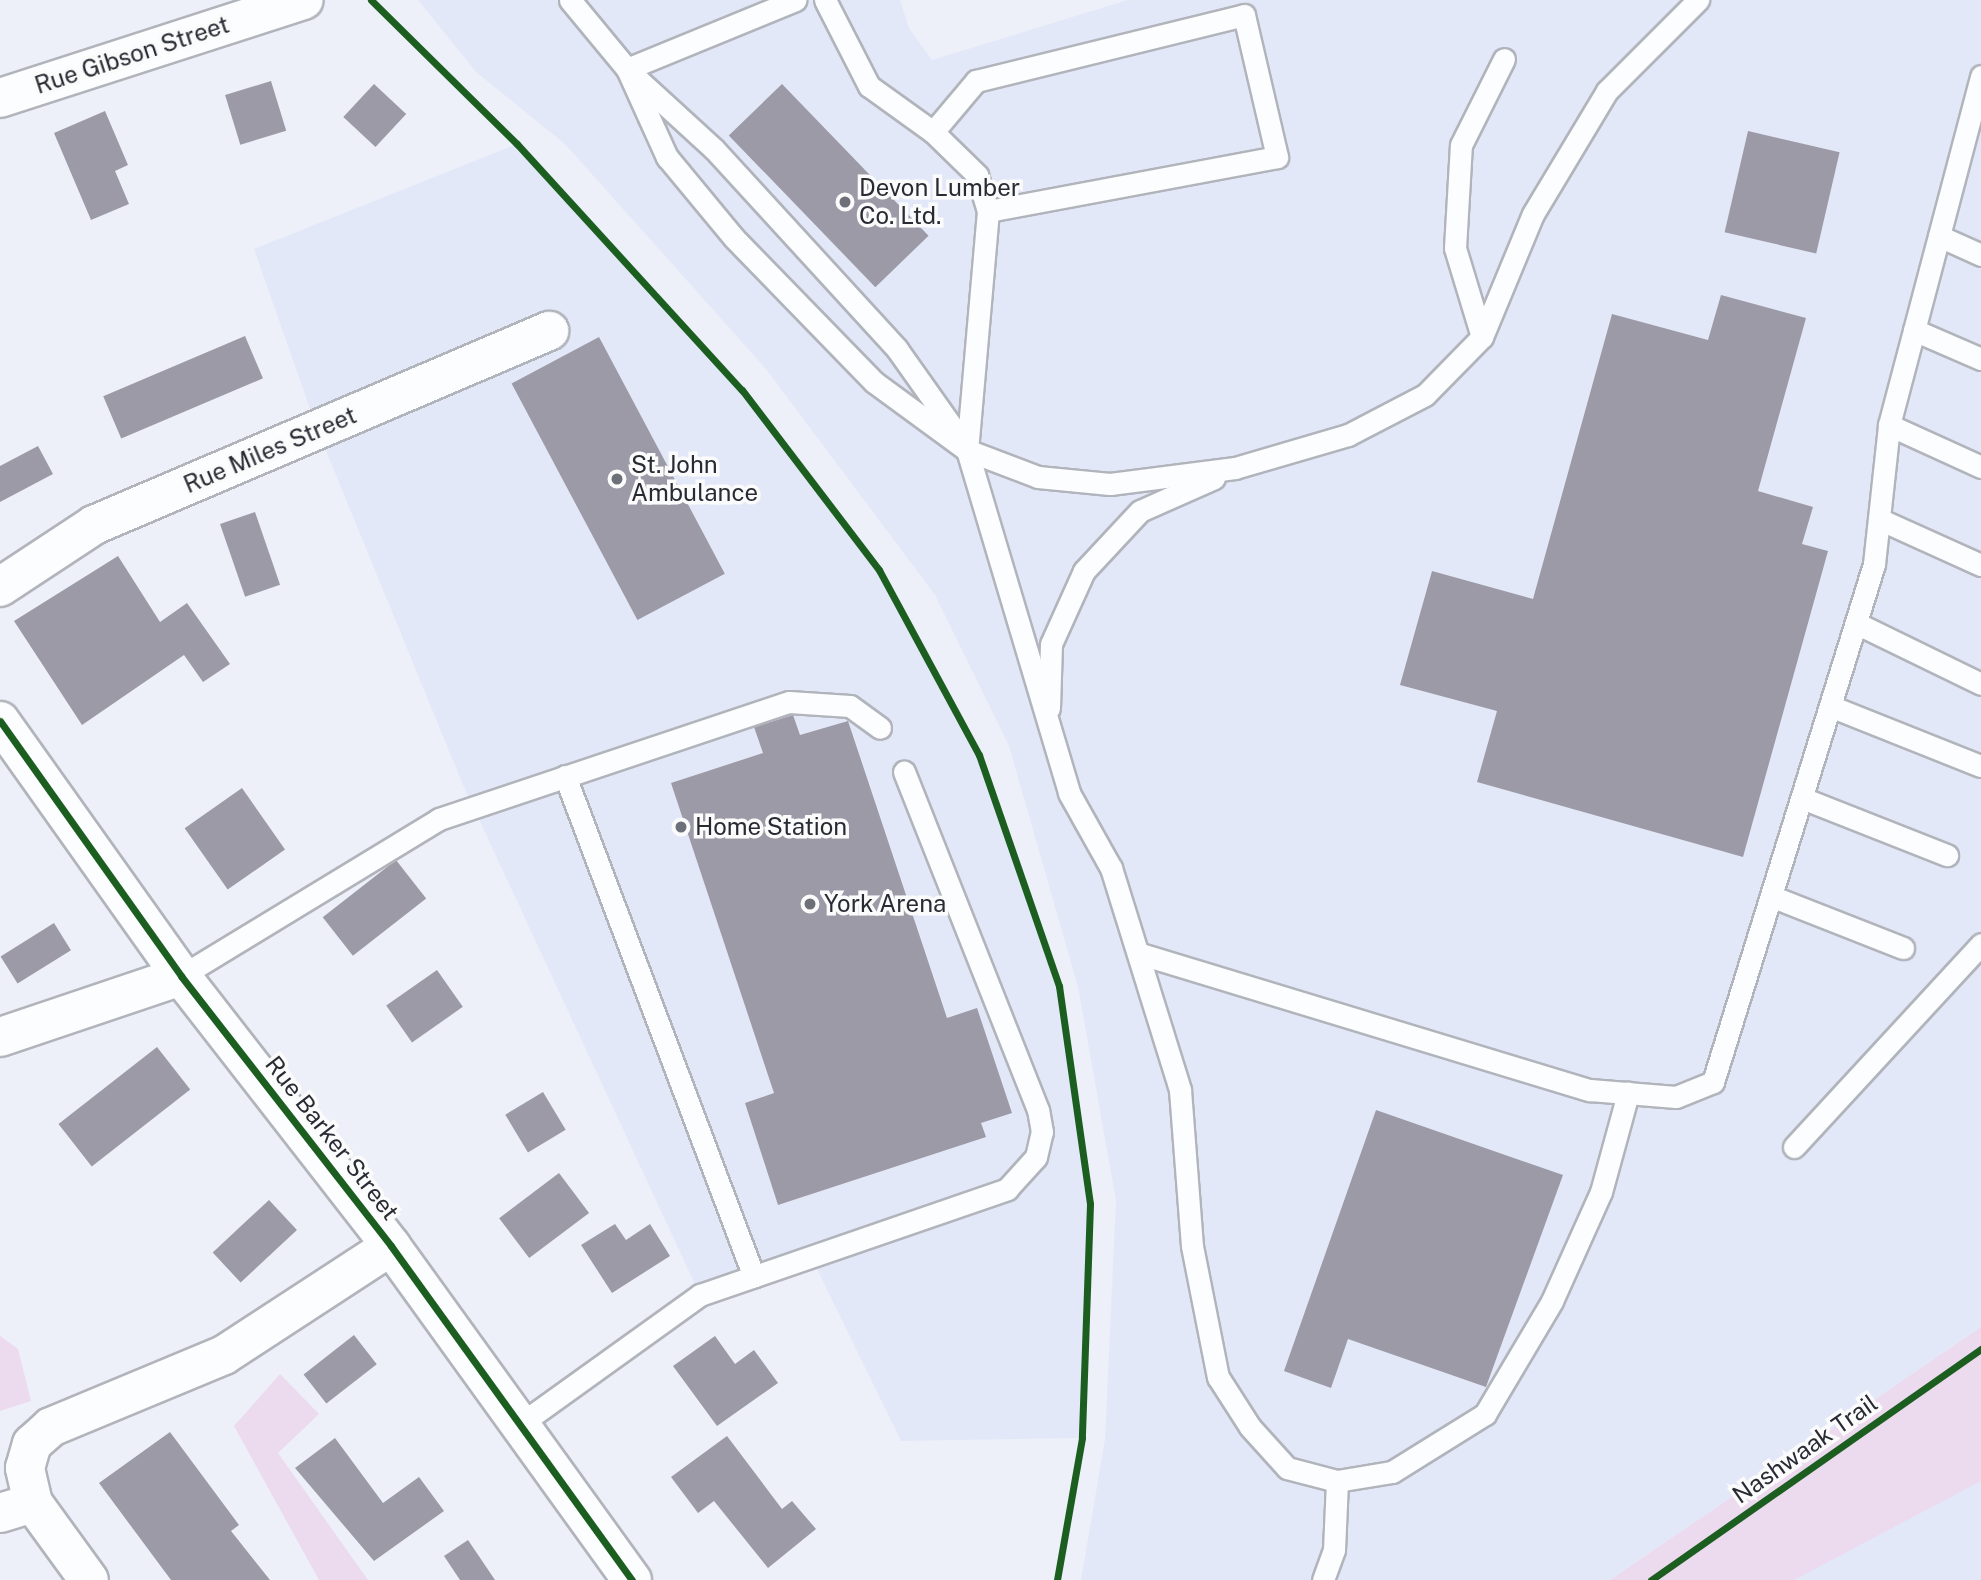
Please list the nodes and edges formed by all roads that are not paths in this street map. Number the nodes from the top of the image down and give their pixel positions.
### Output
1 (304, 0) edge
2 (570, 0) edge
3 (795, 0) edge
4 (825, 0) edge
5 (1698, 0) edge
6 (1504, 59) dead end
7 (627, 69) junction
8 (1981, 76) edge
9 (0, 98) edge
10 (933, 132) junction
11 (1972, 147) edge
12 (988, 211) junction
13 (1939, 236) junction
14 (1981, 255) edge
15 (1914, 330) junction
16 (549, 331) dead end
17 (1482, 337) junction
18 (1981, 359) edge
19 (1889, 425) junction
20 (967, 450) junction
21 (1981, 467) edge
22 (1235, 468) junction
23 (1879, 519) junction
24 (1981, 565) edge
25 (0, 587) edge
26 (1856, 623) junction
27 (1981, 684) edge
28 (1830, 706) junction
29 (0, 721) edge
30 (1048, 724) junction
31 (880, 728) dead end
32 (1981, 766) edge
33 (904, 772) dead end
34 (565, 776) junction
35 (1802, 798) junction
36 (1947, 855) dead end
37 (1771, 896) junction
38 (1981, 944) edge
39 (1903, 948) dead end
40 (1141, 954) junction
41 (181, 976) junction
42 (0, 1037) edge
43 (1628, 1093) junction
44 (1794, 1147) dead end
45 (391, 1246) junction
46 (754, 1277) junction
47 (519, 1425) junction
48 (1337, 1481) junction
49 (16, 1508) edge
50 (89, 1580) edge
51 (632, 1580) edge
52 (1323, 1580) edge

1 - 9 street, Rue Gibson Street
2 - 7 lane
3 - 7 lane
4 - 10 lane
5 - 17 lane
6 - 17 lane
7 - 20 lane
7 - 20 lane
8 - 11 lane
10 - 12 lane
10 - 12 lane
11 - 13 lane
12 - 20 lane
13 - 14 lane
13 - 15 lane
15 - 18 lane
15 - 19 lane
16 - 25 street, Rue Miles Street
17 - 22 lane
19 - 21 lane
19 - 23 lane
20 - 22 lane
20 - 30 lane
22 - 30 lane
23 - 24 lane
23 - 26 lane
26 - 27 lane
26 - 28 lane
28 - 32 lane
28 - 35 lane
29 - 41 street, Rue Barker Street
30 - 40 lane
31 - 34 lane
33 - 46 lane
34 - 41 lane
34 - 46 lane
35 - 36 lane
35 - 37 lane
37 - 39 lane
37 - 43 lane
38 - 44 lane
40 - 43 lane
40 - 48 lane
41 - 42 street
41 - 45 street, Rue Barker Street
43 - 48 lane
45 - 47 street, Rue Barker Street
45 - 49 street
46 - 47 lane
47 - 51 street, Rue Barker Street
48 - 52 lane
49 - 50 street

